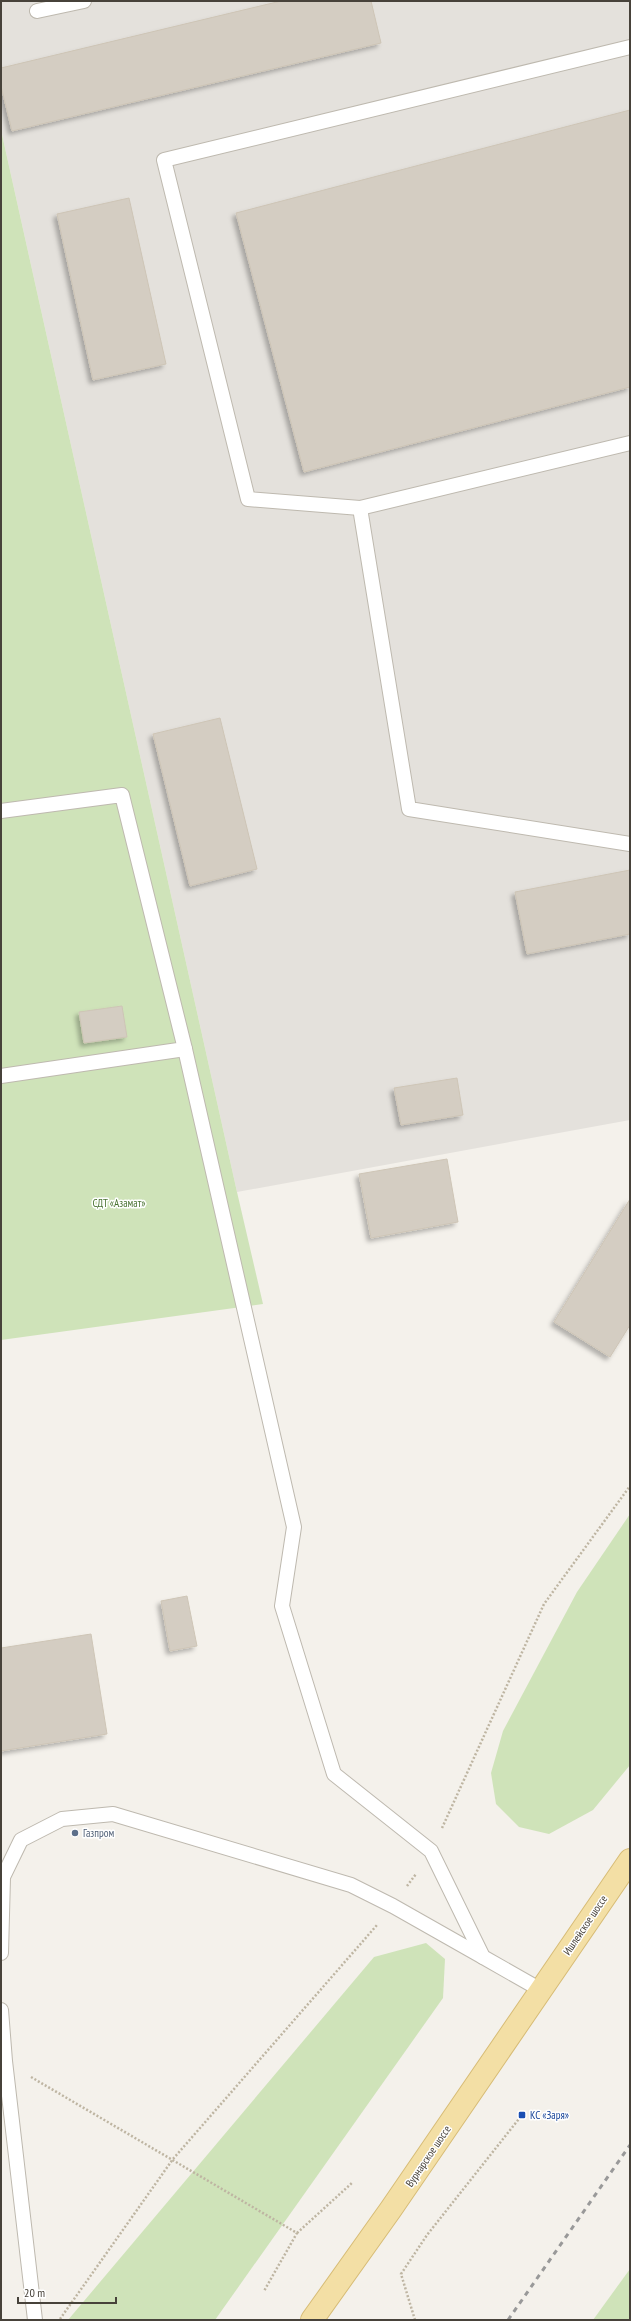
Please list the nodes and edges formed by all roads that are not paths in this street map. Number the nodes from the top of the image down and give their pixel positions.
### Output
1 (84, 1) edge
2 (37, 11) dead end
3 (630, 48) edge
4 (630, 443) edge
5 (360, 508) junction
6 (1, 811) edge
7 (630, 844) edge
8 (185, 1050) junction
9 (1, 1076) edge
10 (630, 1860) edge
11 (1, 1954) edge
12 (483, 1958) junction
13 (541, 1990) junction
14 (1, 2010) edge
15 (35, 2320) edge
16 (312, 2320) edge

1 - 2 lane
3 - 5 lane
4 - 5 lane
5 - 7 lane
6 - 8 lane
8 - 9 lane
8 - 12 lane
10 - 13 main road, Ишлейское шоссе
11 - 12 lane
12 - 13 lane
13 - 16 main road, Вурнарское шоссе
14 - 15 lane

